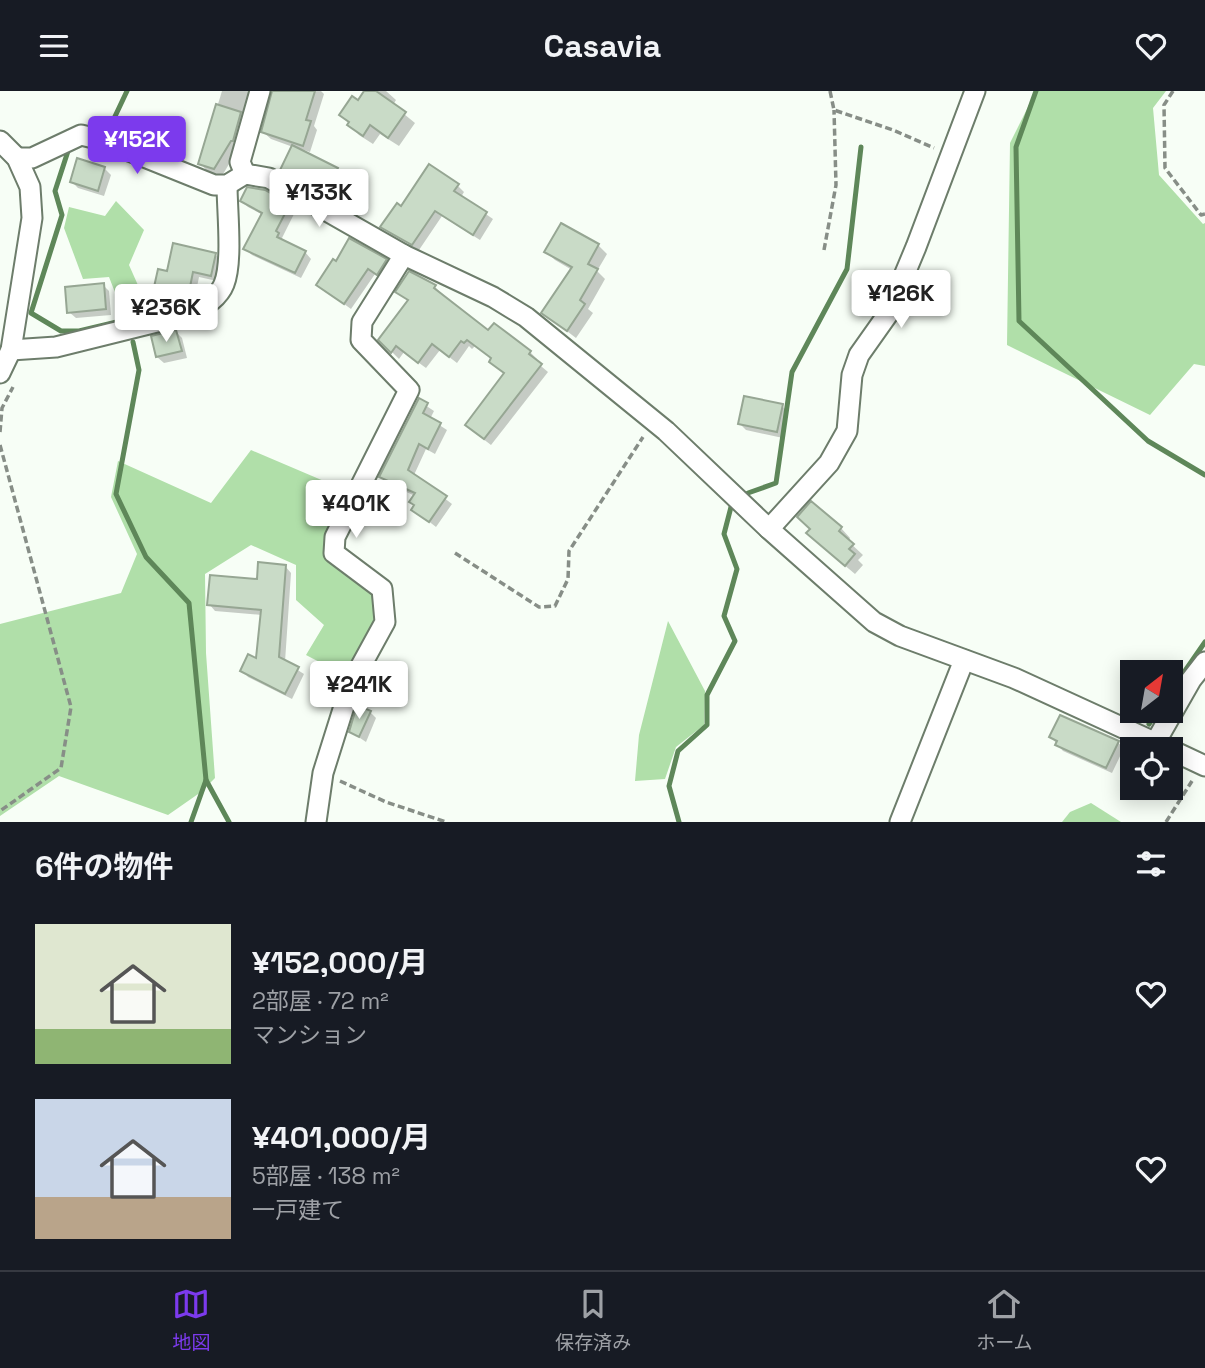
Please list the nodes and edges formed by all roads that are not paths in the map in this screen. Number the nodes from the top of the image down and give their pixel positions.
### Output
1 (260, 91) edge
2 (975, 91) edge
3 (0, 141) edge
4 (17, 158) junction
5 (245, 174) junction
6 (227, 185) junction
7 (404, 255) junction
8 (11, 350) junction
9 (0, 373) edge
10 (769, 529) junction
11 (964, 660) junction
12 (1205, 662) edge
13 (1143, 737) edge
14 (1169, 737) edge
15 (1183, 755) edge
16 (1204, 765) edge
17 (316, 822) edge
18 (901, 822) edge

1 - 5 street
2 - 10 street
3 - 4 street
4 - 6 street
4 - 8 street
5 - 6 street
5 - 7 street
6 - 8 street
7 - 10 street
7 - 17 street
8 - 9 street
10 - 11 street
11 - 13 street
11 - 18 street
12 - 14 street
15 - 16 street

